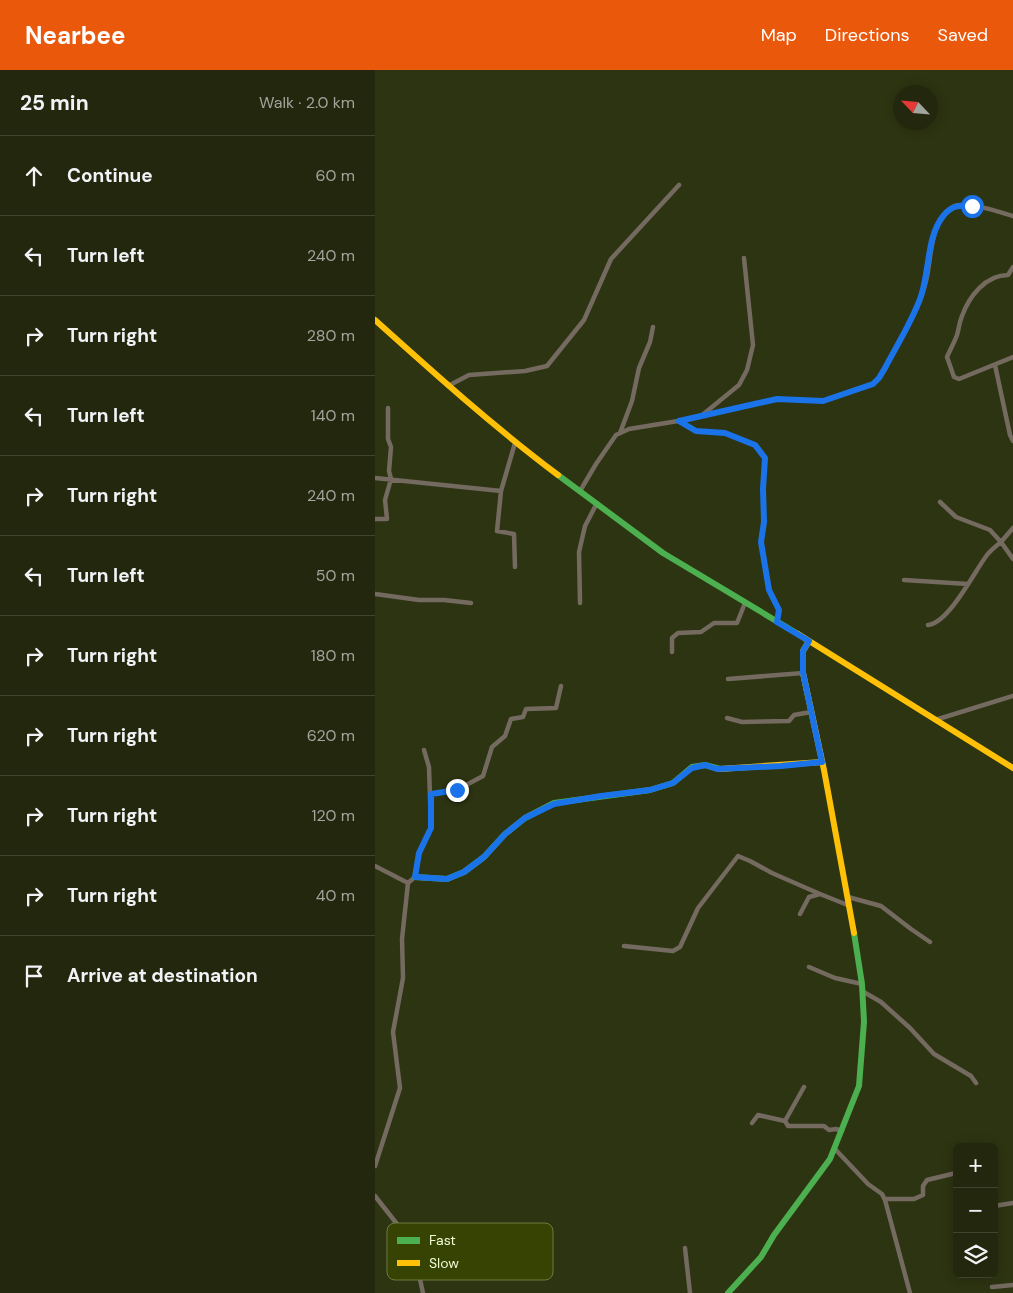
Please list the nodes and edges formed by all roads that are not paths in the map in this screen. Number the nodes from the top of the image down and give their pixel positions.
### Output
1 (679, 186) dead end
2 (1013, 216) edge
3 (744, 258) dead end
4 (1013, 268) edge
5 (375, 320) edge
6 (653, 327) dead end
7 (1013, 357) edge
8 (995, 365) junction
9 (448, 386) junction
10 (388, 408) dead end
11 (701, 416) junction
12 (679, 421) junction
13 (620, 433) junction
14 (1013, 441) edge
15 (515, 443) junction
16 (375, 478) edge
17 (391, 478) junction
18 (501, 491) junction
19 (580, 491) junction
20 (940, 502) dead end
21 (597, 503) junction
22 (375, 518) edge
23 (1013, 528) edge
24 (1001, 542) junction
25 (1013, 559) edge
26 (515, 567) dead end
27 (904, 580) dead end
28 (968, 584) junction
29 (375, 594) edge
30 (579, 603) dead end
31 (745, 603) junction
32 (471, 604) dead end
33 (777, 622) junction
34 (928, 625) dead end
35 (809, 641) junction
36 (672, 652) dead end
37 (803, 673) junction
38 (728, 679) dead end
39 (561, 686) dead end
40 (1013, 696) edge
41 (811, 712) junction
42 (727, 718) dead end
43 (935, 720) junction
44 (424, 750) dead end
45 (822, 762) junction
46 (1013, 768) edge
47 (431, 794) junction
48 (375, 866) edge
49 (415, 877) junction
50 (408, 883) junction
51 (820, 894) junction
52 (848, 897) junction
53 (849, 906) junction
54 (800, 914) dead end
55 (930, 942) dead end
56 (624, 946) dead end
57 (809, 967) dead end
58 (862, 987) junction
59 (976, 1083) dead end
60 (804, 1087) dead end
61 (785, 1121) junction
62 (752, 1123) dead end
63 (842, 1131) junction
64 (835, 1149) junction
65 (375, 1166) edge
66 (953, 1174) edge
67 (375, 1196) edge
68 (885, 1199) junction
69 (1013, 1204) edge
70 (998, 1206) edge
71 (396, 1223) edge
72 (685, 1248) dead end
73 (420, 1280) edge
74 (1013, 1285) edge
75 (992, 1287) dead end
76 (423, 1293) edge
77 (690, 1293) edge
78 (728, 1293) edge
79 (910, 1293) edge

1 - 9 street
2 - 11 street
3 - 11 street
4 - 8 street
5 - 9 street
6 - 13 street
7 - 8 street
8 - 14 street
9 - 15 street
10 - 17 street
11 - 12 street
12 - 13 street
12 - 33 street
13 - 19 street
15 - 18 street
15 - 19 street
16 - 17 street
17 - 18 street
17 - 22 street
18 - 26 street
19 - 21 street
20 - 24 street
21 - 30 street
21 - 31 street
23 - 24 street
24 - 25 street
24 - 28 street
27 - 28 street
28 - 34 street
29 - 32 street
31 - 33 street
31 - 36 street
33 - 35 street
35 - 37 street
35 - 43 street
37 - 38 street
37 - 41 street
39 - 47 street
40 - 43 street
41 - 42 street
41 - 45 street
43 - 46 street
44 - 47 street
45 - 49 street
45 - 52 street
47 - 49 street
48 - 50 street
49 - 50 street
50 - 65 street
51 - 53 street
51 - 54 street
51 - 56 street
52 - 53 street
52 - 55 street
53 - 58 street
57 - 58 street
58 - 59 street
58 - 63 street
60 - 61 street
61 - 62 street
61 - 63 street
63 - 64 street
64 - 68 street
64 - 78 street
66 - 68 street
67 - 71 street
68 - 79 street
69 - 70 street
72 - 77 street
73 - 76 street
74 - 75 street

